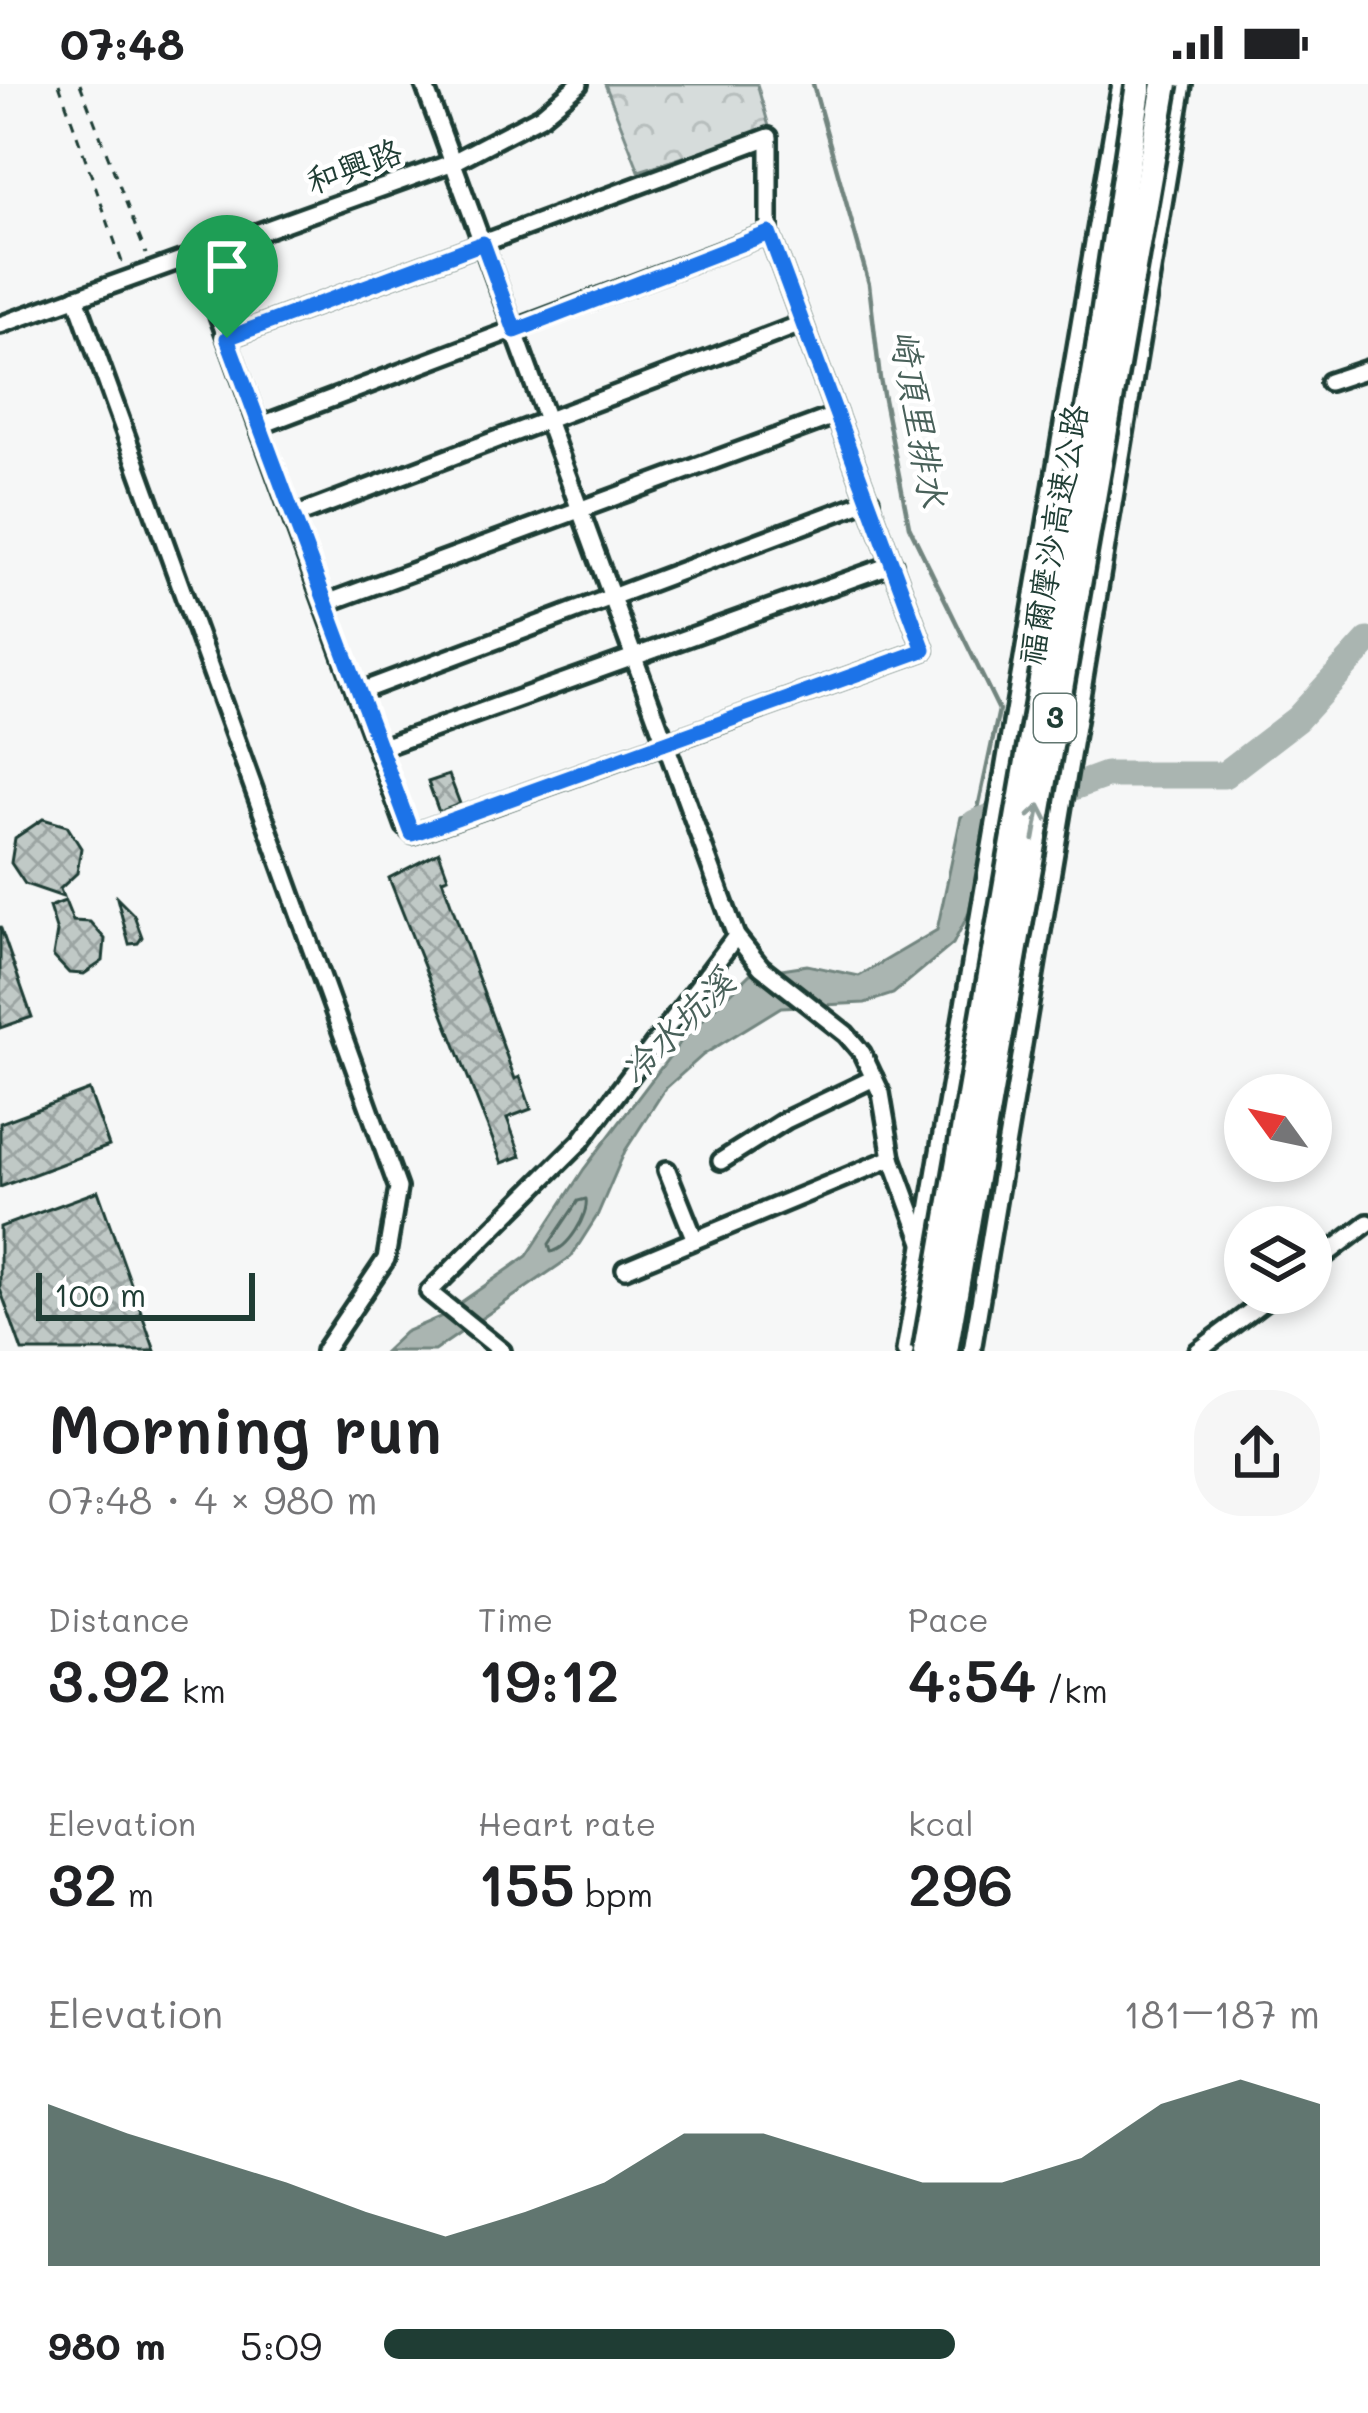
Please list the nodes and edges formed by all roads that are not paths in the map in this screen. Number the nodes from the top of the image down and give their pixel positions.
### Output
1 (424, 84) edge
2 (579, 84) edge
3 (1121, 84) edge
4 (1138, 84) edge
5 (1165, 84) edge
6 (1183, 84) edge
7 (451, 163) junction
8 (769, 233) junction
9 (483, 243) junction
10 (76, 297) junction
11 (214, 302) dead end
12 (801, 324) junction
13 (0, 325) edge
14 (515, 331) junction
15 (227, 338) junction
16 (1368, 369) edge
17 (1329, 382) dead end
18 (834, 416) junction
19 (549, 424) junction
20 (259, 426) junction
21 (870, 500) junction
22 (580, 508) junction
23 (292, 517) junction
24 (1040, 559) junction
25 (893, 564) junction
26 (1103, 565) junction
27 (613, 599) junction
28 (324, 604) junction
29 (634, 658) junction
30 (356, 693) junction
31 (667, 747) junction
32 (376, 749) junction
33 (988, 867) junction
34 (1052, 873) junction
35 (736, 936) junction
36 (874, 1078) junction
37 (892, 1158) junction
38 (722, 1161) dead end
39 (667, 1170) dead end
40 (933, 1186) junction
41 (998, 1194) junction
42 (1368, 1223) edge
43 (695, 1240) junction
44 (924, 1241) junction
45 (1332, 1250) edge
46 (625, 1269) dead end
47 (1249, 1314) edge
48 (1207, 1348) edge
49 (324, 1351) edge
50 (502, 1351) edge
51 (905, 1351) edge
52 (926, 1351) edge
53 (945, 1351) edge
54 (962, 1351) edge
55 (972, 1351) edge

1 - 7 street
2 - 7 street, 和興路
3 - 24 street
4 - 52 highway, 福爾摩沙高速公路 / 3, bridge
53 -> 5 highway, 福爾摩沙高速公路 / 3, bridge
6 - 26 street
7 - 9 street
7 - 10 street, 和興路
8 - 9 street
8 - 12 street
8 - 14 street
9 - 14 street
9 - 15 street
10 - 13 street, 和興路
10 - 49 street
11 - 15 street
12 - 18 street
12 - 19 street
14 - 19 street
14 - 20 street
15 - 20 street
16 - 17 street
18 - 21 street
18 - 22 street
19 - 22 street
19 - 23 street
20 - 23 street
21 - 25 street
21 - 27 street
22 - 27 street
22 - 28 street
23 - 28 street
24 - 26 street
24 - 33 street
25 - 29 street
25 - 31 street
26 - 34 street
27 - 29 street
27 - 30 street
28 - 30 street
29 - 31 street
29 - 32 street
30 - 32 street
31 - 32 street
31 - 35 street
33 - 34 street
33 - 40 street
34 - 41 street
35 - 36 street
35 - 50 street
36 - 37 street
36 - 38 street
37 - 43 street
37 - 44 street
39 - 43 street
40 - 41 street
40 - 44 street
41 - 55 street
42 - 45 street
43 - 46 street
44 - 51 street
44 - 54 street
47 - 48 street

